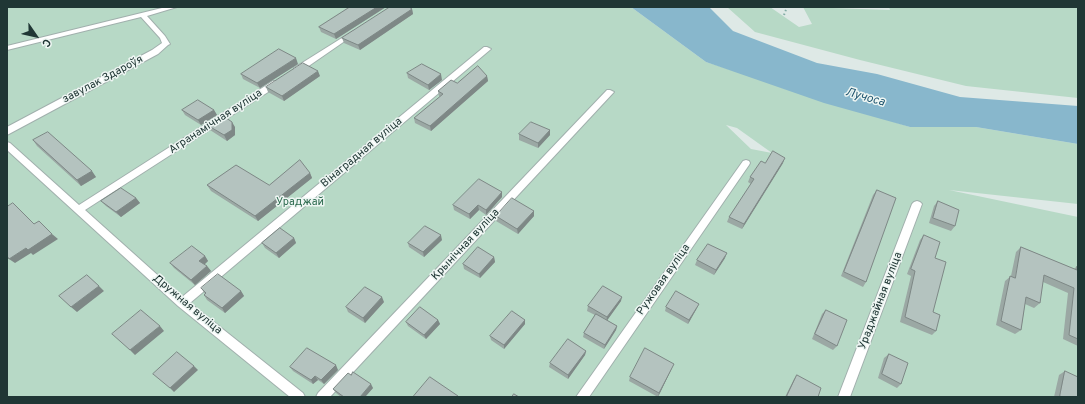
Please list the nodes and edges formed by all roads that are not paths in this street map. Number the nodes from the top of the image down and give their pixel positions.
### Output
1 (174, 7) edge
2 (143, 16) junction
3 (360, 28) edge
4 (7, 48) edge
5 (487, 49) dead end
6 (610, 92) dead end
7 (7, 132) edge
8 (7, 145) edge
9 (746, 163) dead end
10 (917, 204) dead end
11 (78, 210) junction
12 (182, 303) junction
13 (298, 397) edge
14 (322, 397) edge
15 (582, 397) edge
16 (844, 397) edge

1 - 2 lane
2 - 4 lane
2 - 7 lane, завулак Здароўя
3 - 11 lane, Агранамічная вуліца
5 - 12 lane, Вінаградная вуліца
6 - 14 lane, Крынічная вуліца
8 - 11 lane
9 - 15 lane, Ружовая вуліца
10 - 16 lane, Ураджайная вуліца
11 - 12 lane, Дружная вуліца
12 - 13 lane, Дружная вуліца

